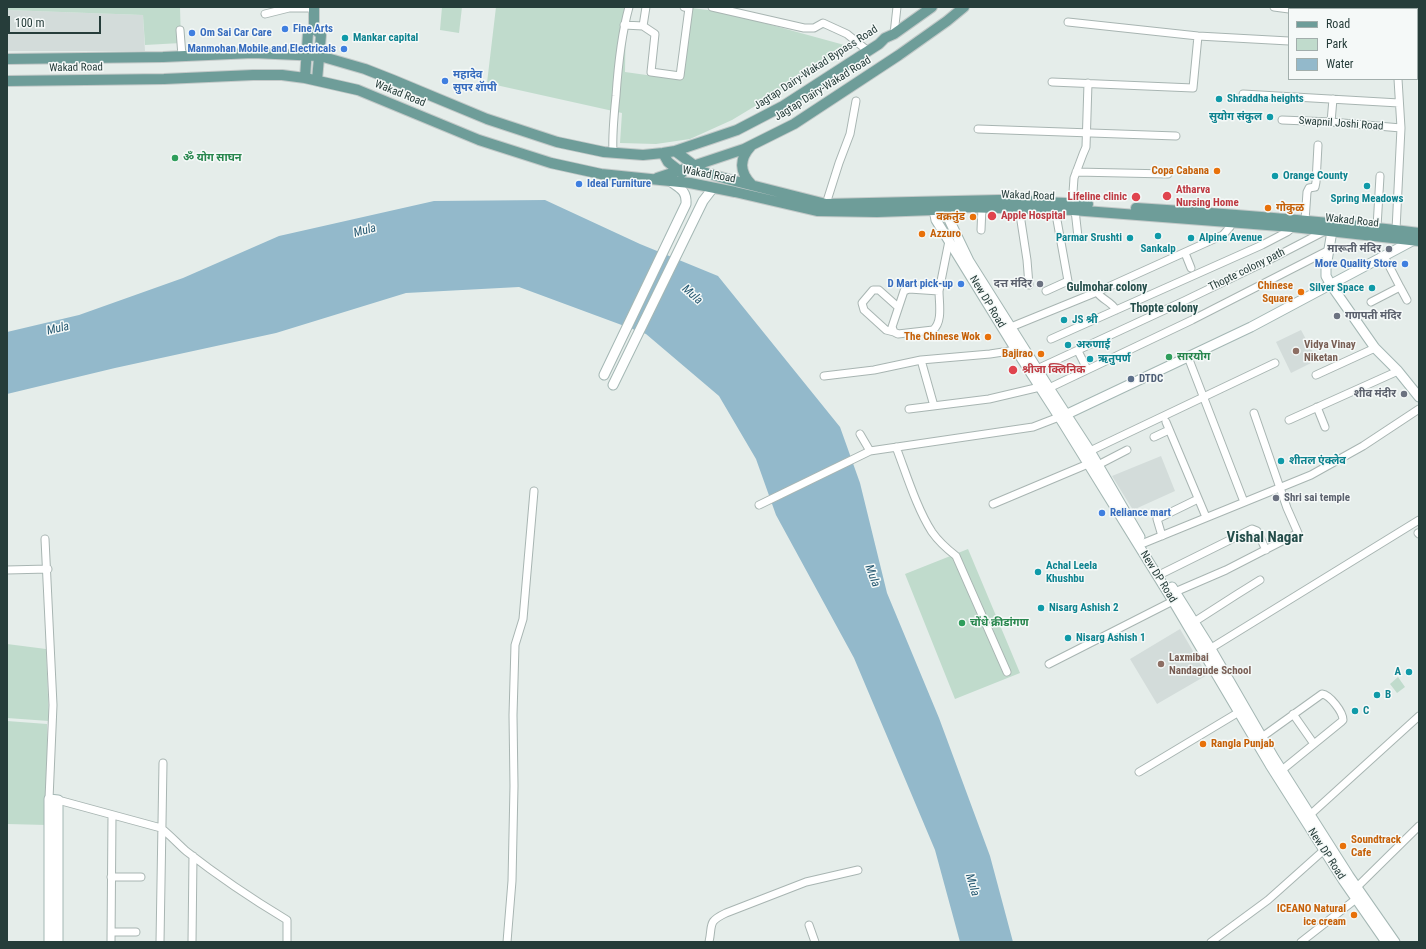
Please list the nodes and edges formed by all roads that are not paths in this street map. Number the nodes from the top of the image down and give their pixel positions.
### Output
1 (629, 7) edge
2 (646, 7) edge
3 (684, 7) edge
4 (712, 7) edge
5 (897, 7) edge
6 (932, 7) edge
7 (964, 7) edge
8 (1274, 7) edge
9 (314, 8) edge
10 (1288, 9) edge
11 (265, 14) dead end
12 (1068, 22) dead end
13 (624, 25) junction
14 (643, 26) junction
15 (314, 28) junction
16 (180, 30) dead end
17 (894, 34) junction
18 (1198, 36) junction
19 (1288, 41) edge
20 (868, 51) junction
21 (306, 55) junction
22 (182, 56) junction
23 (320, 56) junction
24 (7, 59) edge
25 (305, 78) junction
26 (317, 80) junction
27 (1398, 80) edge
28 (7, 81) edge
29 (1052, 82) dead end
30 (1088, 83) junction
31 (1243, 94) dead end
32 (1334, 100) junction
33 (856, 101) dead end
34 (1399, 104) junction
35 (1282, 120) dead end
36 (1331, 122) junction
37 (1401, 128) junction
38 (978, 129) dead end
39 (1088, 132) junction
40 (1176, 136) dead end
41 (1318, 145) dead end
42 (750, 146) junction
43 (674, 151) junction
44 (613, 152) junction
45 (663, 153) junction
46 (694, 166) junction
47 (680, 170) junction
48 (1076, 172) junction
49 (1168, 174) dead end
50 (1380, 176) dead end
51 (656, 179) junction
52 (669, 181) junction
53 (699, 185) junction
54 (752, 185) junction
55 (713, 188) junction
56 (826, 204) junction
57 (938, 206) junction
58 (982, 207) junction
59 (1073, 207) junction
60 (1019, 208) junction
61 (1055, 209) junction
62 (1304, 221) junction
63 (1232, 222) junction
64 (1293, 227) junction
65 (1377, 227) junction
66 (1330, 228) junction
67 (981, 230) dead end
68 (1396, 230) junction
69 (1078, 237) dead end
70 (1417, 237) edge
71 (949, 241) junction
72 (1329, 250) junction
73 (1186, 253) junction
74 (1384, 256) junction
75 (1191, 268) dead end
76 (1029, 285) dead end
77 (1331, 285) junction
78 (1400, 287) junction
79 (939, 291) junction
80 (1046, 291) dead end
81 (1097, 292) junction
82 (1407, 300) dead end
83 (1371, 302) dead end
84 (898, 307) junction
85 (1116, 310) junction
86 (1011, 327) junction
87 (894, 332) junction
88 (1051, 339) dead end
89 (1375, 348) junction
90 (1016, 350) junction
91 (1078, 351) junction
92 (1188, 357) junction
93 (921, 360) junction
94 (1275, 363) dead end
95 (1037, 369) junction
96 (1087, 370) junction
97 (1398, 370) junction
98 (604, 375) dead end
99 (1316, 375) dead end
100 (824, 376) dead end
101 (613, 385) dead end
102 (1044, 388) junction
103 (1203, 396) junction
104 (1419, 397) edge
105 (934, 406) junction
106 (1317, 407) junction
107 (1419, 409) edge
108 (909, 410) dead end
109 (1254, 413) dead end
110 (1063, 416) junction
111 (1289, 420) dead end
112 (1166, 422) dead end
113 (1325, 427) dead end
114 (1169, 430) junction
115 (860, 434) dead end
116 (1154, 437) dead end
117 (896, 447) junction
118 (1127, 450) dead end
119 (870, 451) junction
120 (1090, 451) junction
121 (1088, 464) junction
122 (1098, 465) junction
123 (1280, 488) junction
124 (534, 491) dead end
125 (1198, 499) junction
126 (1244, 502) junction
127 (993, 504) dead end
128 (759, 505) dead end
129 (1206, 517) junction
130 (1419, 520) edge
131 (1162, 536) junction
132 (45, 539) dead end
133 (1144, 544) junction
134 (1266, 550) junction
135 (48, 569) junction
136 (7, 570) edge
137 (1163, 573) junction
138 (1260, 580) dead end
139 (1174, 597) junction
140 (1194, 622) junction
141 (1208, 651) junction
142 (1050, 664) dead end
143 (1007, 672) dead end
144 (1239, 712) junction
145 (1293, 714) junction
146 (1419, 716) edge
147 (1262, 737) junction
148 (1314, 744) junction
149 (163, 763) dead end
150 (1282, 770) junction
151 (1139, 772) dead end
152 (53, 799) junction
153 (112, 814) junction
154 (1311, 814) junction
155 (1419, 826) edge
156 (161, 828) junction
157 (1324, 850) junction
158 (193, 856) junction
159 (858, 870) dead end
160 (111, 877) junction
161 (141, 877) dead end
162 (1355, 892) junction
163 (809, 925) dead end
164 (111, 932) junction
165 (136, 932) dead end
166 (49, 942) edge
167 (58, 942) edge
168 (112, 942) edge
169 (160, 942) edge
170 (192, 942) edge
171 (287, 942) edge
172 (507, 942) edge
173 (709, 942) edge
174 (815, 942) edge
175 (1210, 942) edge
176 (1301, 942) edge
177 (1386, 942) edge
178 (1396, 942) edge

1 - 13 street
2 - 14 street
3 - 14 street
4 - 20 street
5 - 17 street
6 - 17 main road, Jagtap Dairy-Wakad Bypass Road
7 - 42 main road, Jagtap Dairy-Wakad Road
8 - 10 street
9 - 11 street
9 - 15 main road
12 - 18 street
13 - 14 street
13 - 44 street
15 - 21 main road
15 - 23 main road
16 - 22 street
17 - 20 main road, Jagtap Dairy-Wakad Bypass Road
18 - 19 street
18 - 30 street
20 - 43 main road, Jagtap Dairy-Wakad Bypass Road
21 - 22 main road, Wakad Road
21 - 23 main road, Wakad Road
21 - 25 main road
22 - 24 main road, Wakad Road
23 - 26 main road
23 - 44 main road, Wakad Road
25 - 26 main road, Wakad Road
25 - 28 main road, Wakad Road
26 - 51 main road, Wakad Road
27 - 34 street
29 - 30 street
30 - 39 street
31 - 32 street
32 - 34 street
32 - 36 street
33 - 56 street
34 - 37 street
35 - 36 street, Swapnil Joshi Road
36 - 37 street, Swapnil Joshi Road
37 - 68 street
38 - 39 street
39 - 40 street
39 - 48 street
41 - 62 street
42 - 46 main road, Jagtap Dairy-Wakad Road
42 - 54 main road
43 - 45 main road, Jagtap Dairy-Wakad Bypass Road
43 - 46 main road, Wakad Road
44 - 45 main road, Wakad Road
45 - 47 main road
46 - 47 main road, Jagtap Dairy-Wakad Road
46 - 54 main road, Wakad Road
47 - 51 main road, Jagtap Dairy-Wakad Road
47 - 53 main road
48 - 49 street
48 - 59 street
50 - 65 street
51 - 52 main road, Wakad Road
52 - 53 main road, Wakad Road
52 - 98 main road
53 - 55 main road, Wakad Road
54 - 56 main road, Wakad Road
55 - 57 main road, Wakad Road
55 - 101 main road
56 - 57 main road, Wakad Road
57 - 58 main road, Wakad Road
57 - 59 main road, Wakad Road
57 - 71 main road, New DP Road
57 - 86 main road, New DP Road
58 - 60 main road, Wakad Road
58 - 67 street
59 - 61 main road, Wakad Road
59 - 62 main road, Wakad Road
59 - 63 main road, Wakad Road
59 - 69 street
60 - 61 main road, Wakad Road
60 - 76 street
61 - 80 street
62 - 66 main road, Wakad Road
63 - 64 main road, Wakad Road
63 - 73 street
64 - 66 main road, Wakad Road
64 - 85 street
65 - 66 main road, Wakad Road
65 - 68 main road, Wakad Road
66 - 70 main road, Wakad Road
66 - 72 main road
66 - 91 street, Thopte colony path
68 - 70 main road, Wakad Road
70 - 74 main road
71 - 79 street
71 - 90 main road, New DP Road
72 - 77 main road
72 - 96 street
73 - 75 street
73 - 81 street
74 - 77 main road
74 - 78 street
77 - 89 main road
77 - 92 main road
78 - 82 street
78 - 83 street
79 - 84 street
79 - 87 street
81 - 85 street
81 - 86 street
84 - 87 street
84 - 87 street
85 - 88 street
86 - 95 main road, New DP Road
89 - 97 main road
89 - 99 street
90 - 93 street
90 - 102 main road, New DP Road
91 - 95 street, Thopte colony path
91 - 96 street
92 - 103 street
92 - 110 main road
93 - 100 street
93 - 105 street
94 - 103 street
95 - 102 main road, New DP Road
96 - 102 street
97 - 104 main road
97 - 106 street
102 - 105 street
102 - 110 main road, New DP Road
103 - 120 street
103 - 126 street
105 - 108 street
106 - 111 street
106 - 113 street
107 - 123 street
109 - 123 street
110 - 117 street
110 - 120 main road, New DP Road
110 - 121 main road, New DP Road
112 - 114 street
114 - 116 street
114 - 125 street
115 - 119 street
117 - 119 street
117 - 143 street
118 - 122 street
119 - 128 street
120 - 122 main road, New DP Road
121 - 127 street
121 - 139 main road, New DP Road
122 - 133 main road, New DP Road
123 - 126 street
123 - 134 street
124 - 172 street
125 - 129 street
125 - 131 street
126 - 129 street
129 - 131 street
130 - 141 street
131 - 133 street
132 - 135 street
133 - 137 main road, New DP Road
134 - 137 street
134 - 139 street
135 - 136 street
135 - 152 street
137 - 139 main road, New DP Road
138 - 140 street
139 - 140 main road, New DP Road
139 - 141 main road, New DP Road
139 - 142 street
140 - 141 main road, New DP Road
141 - 144 main road, New DP Road
141 - 147 main road, New DP Road
144 - 151 street
144 - 157 main road, New DP Road
145 - 147 street
145 - 148 street
145 - 148 street
146 - 154 street
147 - 150 main road, New DP Road
148 - 150 street
149 - 156 street
150 - 154 main road, New DP Road
152 - 153 street
152 - 166 main road
152 - 167 main road
153 - 156 street
153 - 160 street
154 - 162 main road, New DP Road
155 - 162 street
156 - 158 street
156 - 169 street
157 - 162 main road, New DP Road
157 - 175 street
158 - 170 street
158 - 171 street
159 - 173 street
160 - 161 street
160 - 164 street
162 - 176 street
162 - 177 main road, New DP Road
162 - 178 main road, New DP Road
163 - 174 street
164 - 165 street
164 - 168 street

